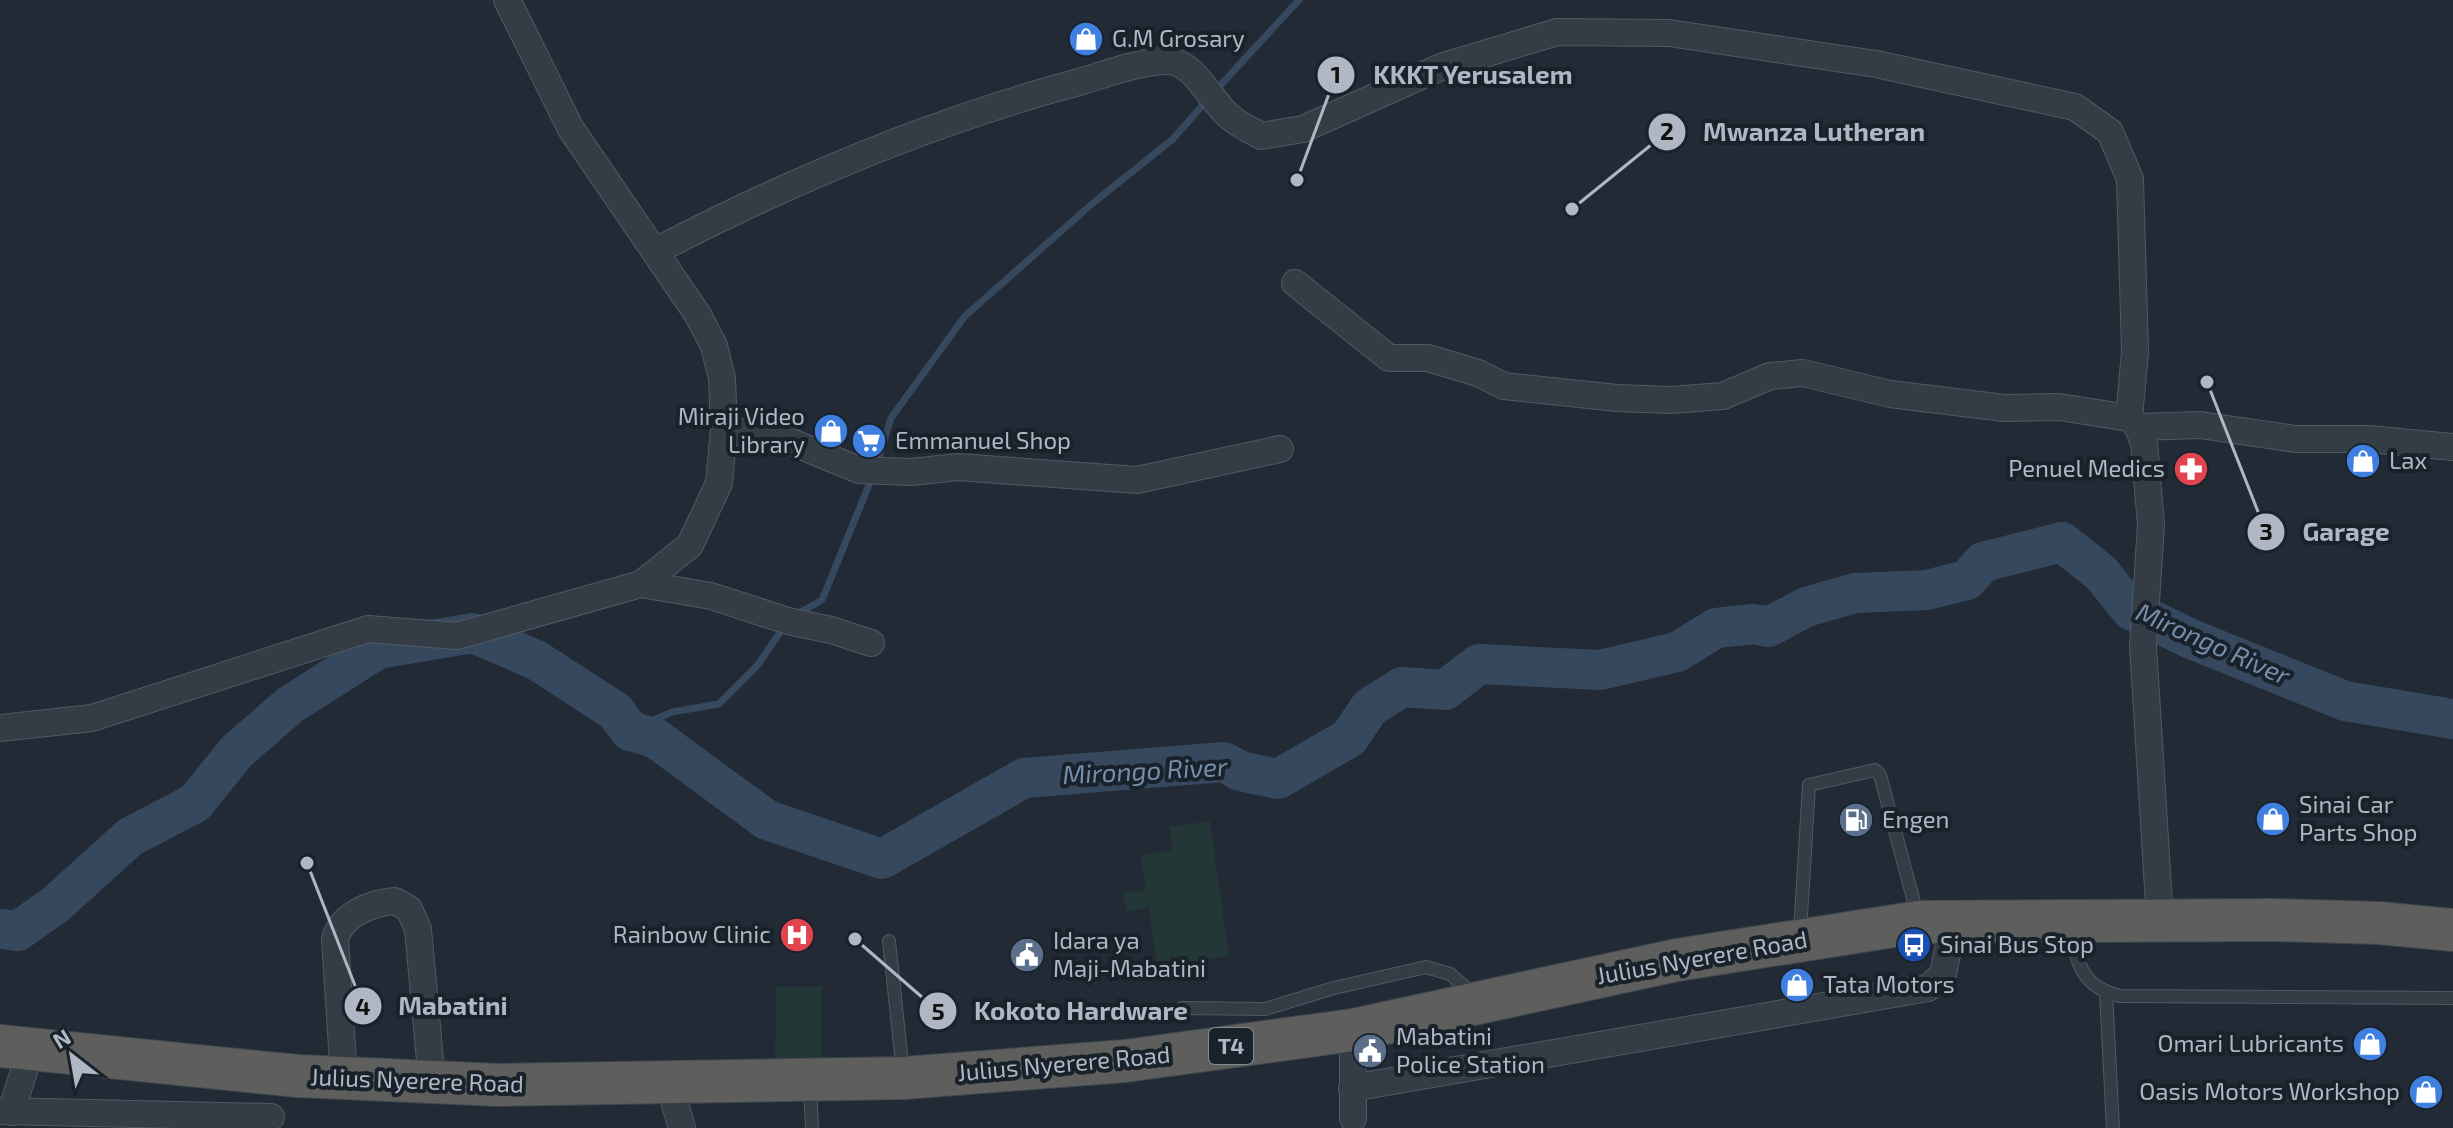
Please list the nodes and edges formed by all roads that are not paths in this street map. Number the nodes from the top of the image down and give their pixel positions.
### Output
1 (507, 0) edge
2 (656, 251) junction
3 (1295, 283) dead end
4 (2134, 423) junction
5 (724, 429) junction
6 (2453, 447) edge
7 (1280, 449) dead end
8 (641, 584) junction
9 (871, 643) dead end
10 (0, 728) edge
11 (2160, 920) junction
12 (1936, 921) junction
13 (2065, 921) junction
14 (2453, 930) edge
15 (1799, 940) junction
16 (889, 941) dead end
17 (2106, 993) junction
18 (2453, 998) edge
19 (1481, 1002) junction
20 (1182, 1008) dead end
21 (1353, 1030) junction
22 (15, 1048) edge
23 (281, 1075) junction
24 (344, 1078) junction
25 (904, 1078) junction
26 (809, 1080) junction
27 (432, 1082) junction
28 (669, 1084) junction
29 (1352, 1088) junction
30 (5, 1112) edge
31 (1353, 1118) dead end
32 (269, 1123) edge
33 (682, 1128) edge
34 (812, 1128) edge
35 (2113, 1128) edge

1 - 2 street
2 - 4 street
2 - 5 street
3 - 4 street
4 - 6 street
4 - 11 street
5 - 7 street
5 - 8 street
8 - 9 street
8 - 10 street
11 - 13 highway, Julius Nyerere Road / T4
11 - 14 highway, Julius Nyerere Road / T4
12 - 13 highway, Julius Nyerere Road / T4
12 - 15 highway, Julius Nyerere Road / T4
12 - 15 lane
12 - 29 street
13 - 17 lane
15 - 19 highway, Julius Nyerere Road / T4
16 - 25 lane
17 - 18 lane
17 - 35 lane
19 - 20 lane
19 - 21 highway, Julius Nyerere Road / T4
21 - 25 highway, Julius Nyerere Road / T4
21 - 29 street
22 - 23 highway, Julius Nyerere Road / T4
22 - 30 street
23 - 24 highway, Julius Nyerere Road / T4
23 - 32 street
24 - 27 highway, Julius Nyerere Road / T4
24 - 27 street
25 - 26 highway, Julius Nyerere Road / T4
26 - 28 highway, Julius Nyerere Road / T4
26 - 34 lane
27 - 28 highway, Julius Nyerere Road / T4
28 - 33 street
29 - 31 street
30 - 32 street

